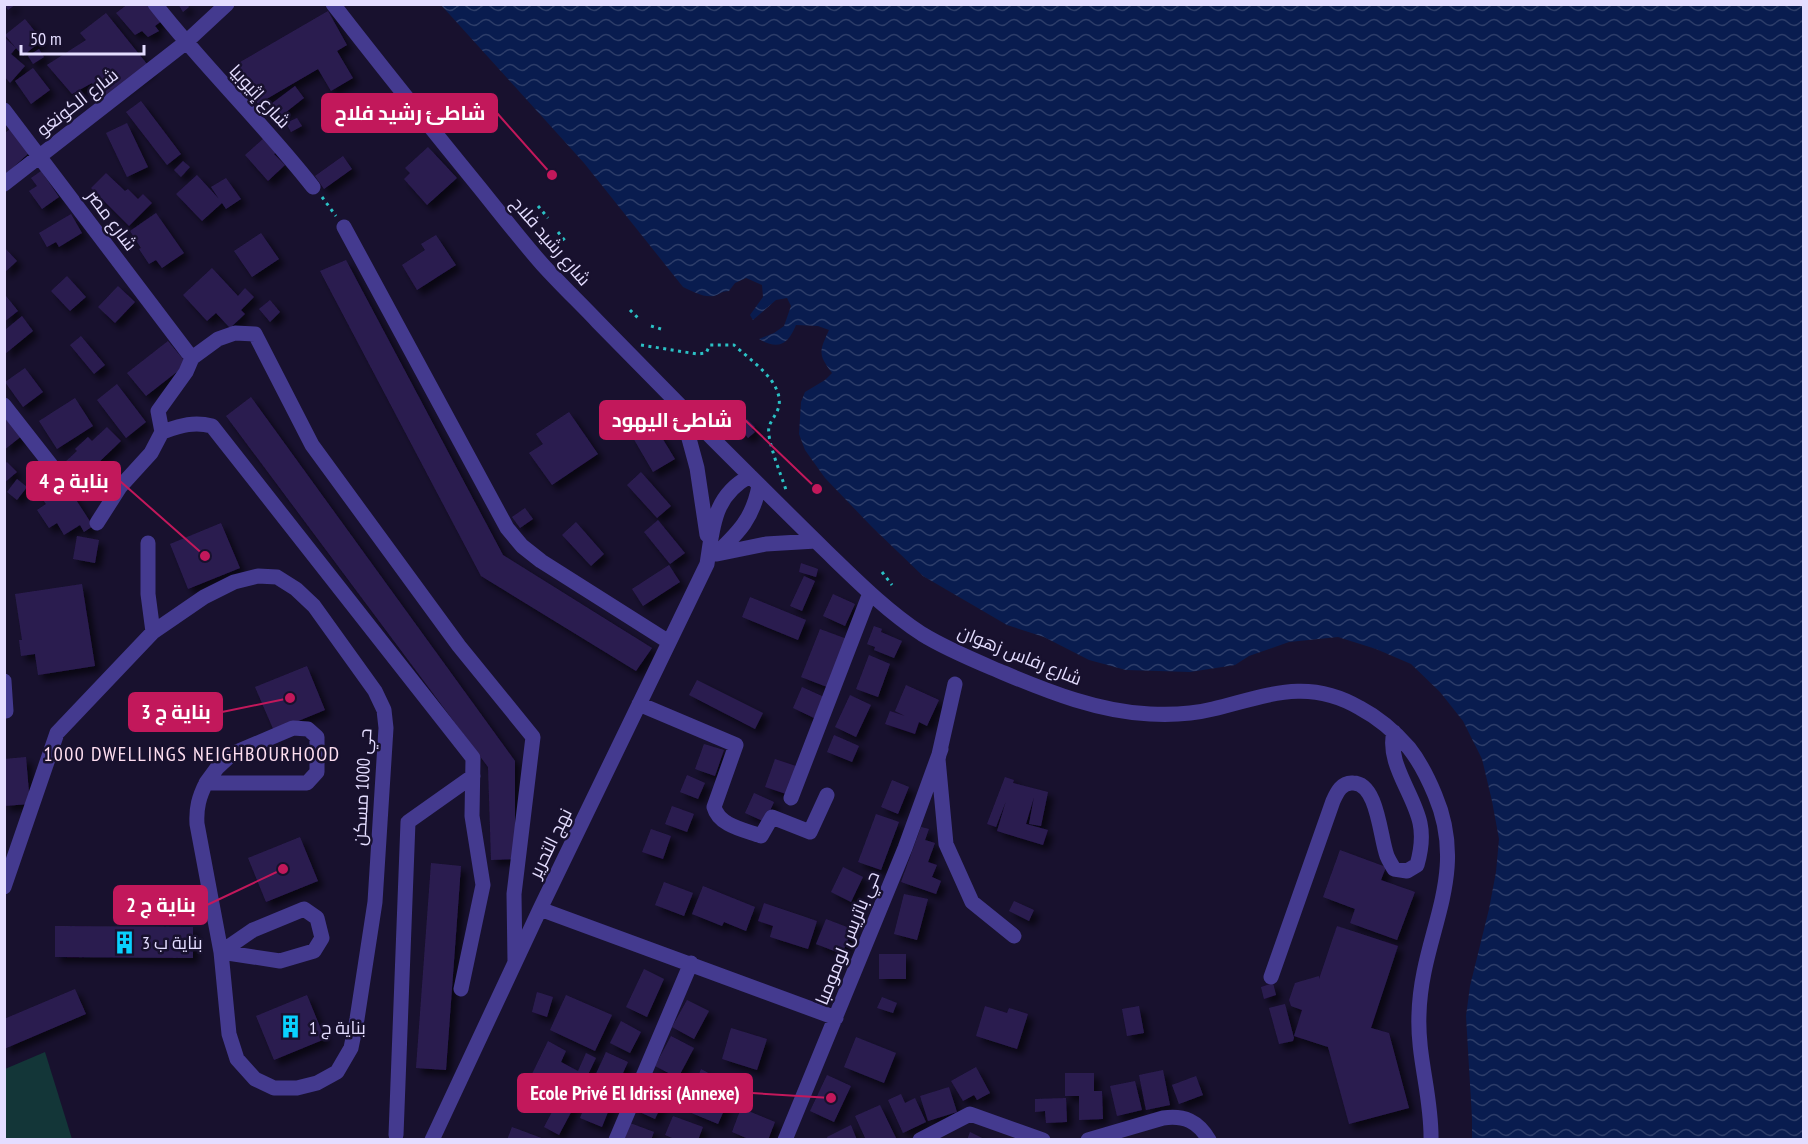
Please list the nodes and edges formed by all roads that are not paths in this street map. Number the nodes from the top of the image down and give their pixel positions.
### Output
1 (155, 4) edge
2 (227, 4) edge
3 (333, 4) edge
4 (185, 43) junction
5 (4, 110) edge
6 (39, 156) junction
7 (4, 184) edge
8 (313, 187) road end
9 (344, 227) road end
10 (188, 353) dead end
11 (4, 405) edge
12 (681, 406) junction
13 (162, 432) junction
14 (51, 465) dead end
15 (754, 481) junction
16 (97, 523) dead end
17 (816, 541) junction
18 (148, 543) dead end
19 (711, 557) junction
20 (870, 593) junction
21 (153, 632) junction
22 (669, 642) junction
23 (4, 681) edge
24 (955, 684) dead end
25 (639, 704) junction
26 (6, 711) dead end
27 (1394, 732) junction
28 (941, 749) junction
29 (473, 776) junction
30 (206, 783) junction
31 (827, 795) dead end
32 (791, 798) dead end
33 (4, 887) edge
34 (540, 909) junction
35 (1014, 936) dead end
36 (221, 952) junction
37 (515, 962) junction
38 (691, 963) junction
39 (1271, 977) dead end
40 (461, 989) dead end
41 (836, 1018) junction
42 (396, 1135) dead end
43 (432, 1140) edge
44 (616, 1140) edge
45 (785, 1140) edge
46 (920, 1140) edge
47 (1043, 1140) edge
48 (1088, 1140) edge
49 (1209, 1140) edge
50 (1431, 1140) edge

1 - 4 street, شارع إثيوبيا
2 - 4 street, شارع الكونغو
3 - 12 street, شارع رشيد فلاح
4 - 6 street, شارع الكونغو
4 - 8 street, شارع إثيوبيا
5 - 6 street, شارع مصر
6 - 7 street, شارع الكونغو
6 - 10 street, شارع مصر
9 - 22 street
11 - 14 street
12 - 15 street, شارع رشيد فلاح
12 - 19 street
13 - 16 street
13 - 29 street
13 - 37 street
15 - 17 street, شارع رفاس زهوان
15 - 19 street, نهج التحرير
15 - 19 street, نهج التحرير
17 - 19 street
17 - 20 street, شارع رفاس زهوان
18 - 21 street
19 - 22 street, نهج التحرير
20 - 27 street, شارع رفاس زهوان
20 - 32 street
21 - 33 street, حي 1000 مسكن
21 - 36 street, حي 1000 مسكن
22 - 25 street, نهج التحرير
23 - 26 street
24 - 28 street, حي باتريس لومومبا
25 - 31 street
25 - 34 street, نهج التحرير
27 - 39 street
27 - 50 street, شارع رفاس زهوان
28 - 35 street, حي باتريس لومومبا
28 - 41 street, حي باتريس لومومبا
29 - 40 street
29 - 42 street
30 - 30 street, حي 1000 مسكن
30 - 36 street, حي 1000 مسكن
34 - 37 street, نهج التحرير
34 - 38 street
36 - 36 street
37 - 43 street, نهج التحرير
38 - 41 street
38 - 44 street
41 - 45 street, حي باتريس لومومبا
46 - 47 street
48 - 49 street

